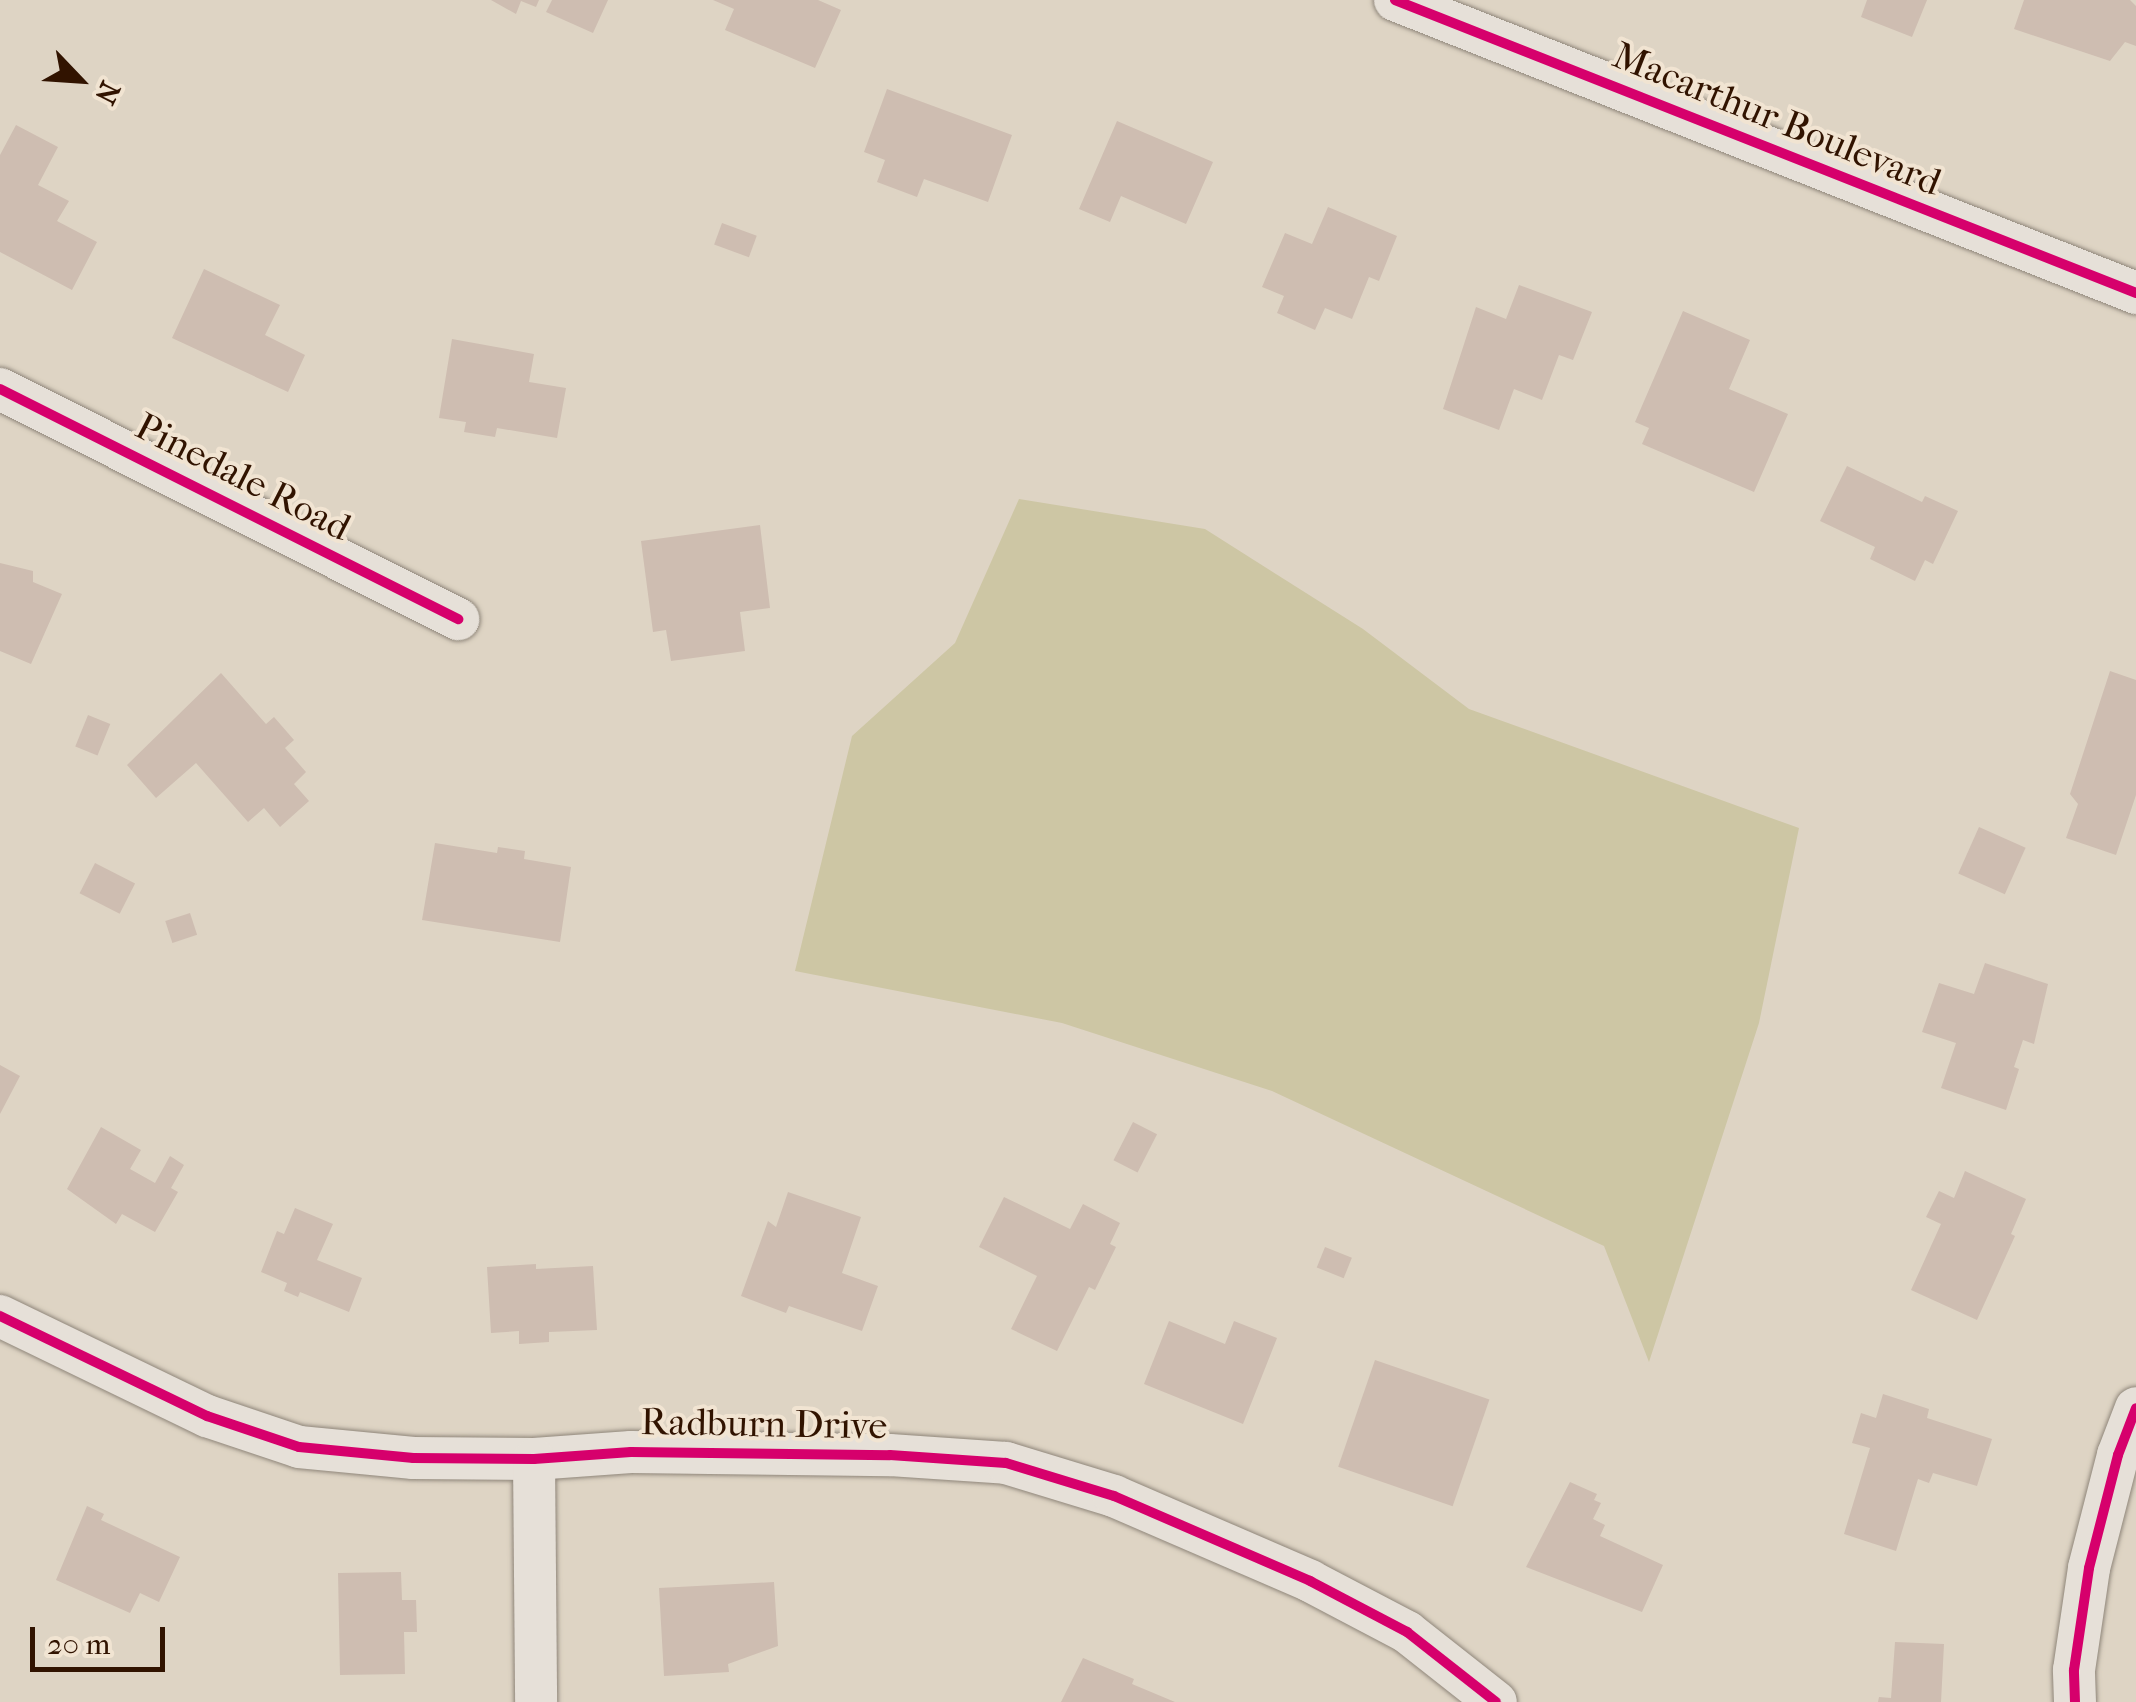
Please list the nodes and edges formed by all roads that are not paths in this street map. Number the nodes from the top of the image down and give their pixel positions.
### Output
1 (1395, 0) edge
2 (2136, 293) edge
3 (0, 389) edge
4 (458, 619) dead end
5 (0, 1316) edge
6 (2136, 1408) edge
7 (534, 1458) junction
8 (2127, 1458) edge
9 (536, 1702) edge
10 (1496, 1702) edge
11 (2075, 1702) edge

1 - 2 street, Macarthur Boulevard
3 - 4 street, Pinedale Road
5 - 7 street, Radburn Drive
6 - 8 street
7 - 9 street
7 - 10 street, Radburn Drive
8 - 11 street

